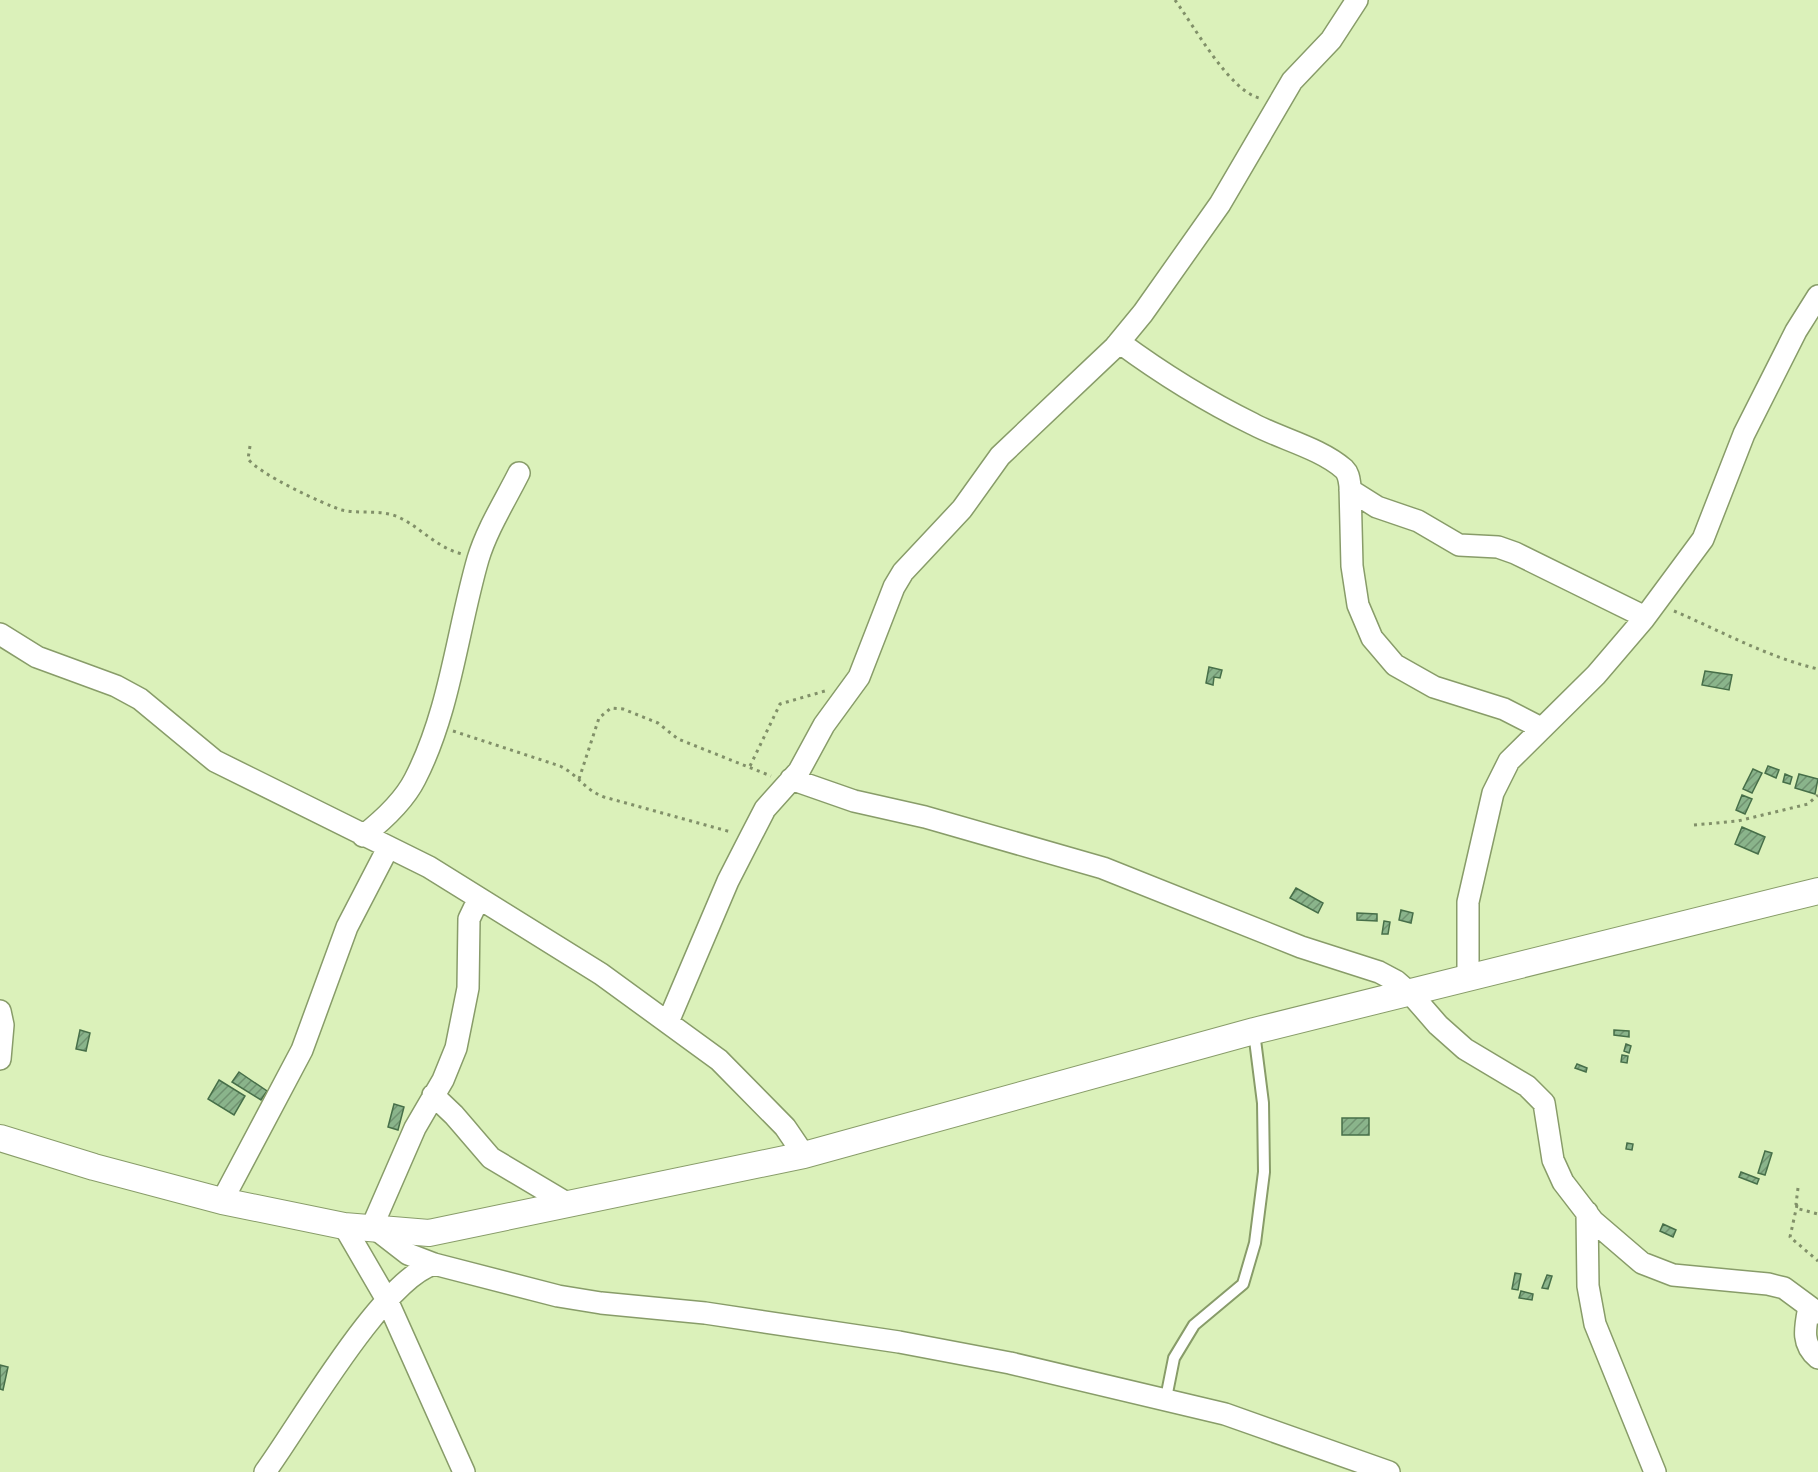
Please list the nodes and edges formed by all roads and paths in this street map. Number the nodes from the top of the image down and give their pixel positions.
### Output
1 (1175, 0) edge
2 (1357, 0) edge
3 (1278, 103) junction
4 (1818, 296) edge
5 (1119, 342) junction
6 (250, 446) dead end
7 (519, 473) dead end
8 (1350, 490) junction
9 (478, 558) junction
10 (1650, 610) junction
11 (3, 642) edge
12 (1818, 669) edge
13 (854, 686) junction
14 (435, 726) junction
15 (1541, 728) junction
16 (750, 766) junction
17 (579, 779) junction
18 (789, 781) junction
19 (1818, 795) edge
20 (1694, 825) dead end
21 (363, 836) junction
22 (750, 838) junction
23 (388, 848) junction
24 (1818, 891) edge
25 (480, 898) junction
26 (1468, 979) junction
27 (1410, 994) junction
28 (0, 1011) edge
29 (669, 1022) junction
30 (1254, 1031) junction
31 (0, 1059) edge
32 (433, 1095) junction
33 (0, 1138) edge
34 (804, 1155) junction
35 (1798, 1188) dead end
36 (222, 1201) junction
37 (570, 1205) junction
38 (1797, 1205) junction
39 (1587, 1212) junction
40 (1818, 1214) edge
41 (344, 1226) junction
42 (374, 1230) junction
43 (1818, 1261) edge
44 (434, 1264) junction
45 (387, 1300) junction
46 (1814, 1310) edge
47 (1818, 1358) edge
48 (1166, 1398) junction
49 (265, 1472) edge
50 (464, 1472) edge
51 (1389, 1472) edge
52 (1655, 1472) edge

1 - 3 path
2 - 3 street
3 - 5 street
4 - 10 street
5 - 8 street
5 - 13 street
6 - 9 path
7 - 9 street
8 - 10 street
8 - 15 street
9 - 14 street
10 - 12 path
10 - 15 street
11 - 21 street
13 - 16 path
13 - 18 street
14 - 17 path
14 - 21 street
15 - 26 street
16 - 17 path
16 - 18 path
17 - 22 path
18 - 22 street
18 - 27 street
19 - 20 path
21 - 23 street
22 - 29 street
23 - 25 street
23 - 36 street
24 - 26 street
25 - 29 street
25 - 32 street
26 - 27 street
27 - 30 street
27 - 39 street
28 - 31 street
29 - 34 street
30 - 34 street
30 - 48 lane
32 - 37 street
32 - 42 street
33 - 36 street
34 - 37 street
35 - 38 path
36 - 41 street
37 - 42 street
38 - 40 path
38 - 43 path
39 - 46 street
39 - 52 street
41 - 42 street
41 - 45 street
42 - 44 street
44 - 45 street
44 - 48 street
45 - 49 street
45 - 50 street
46 - 47 street
48 - 51 street

